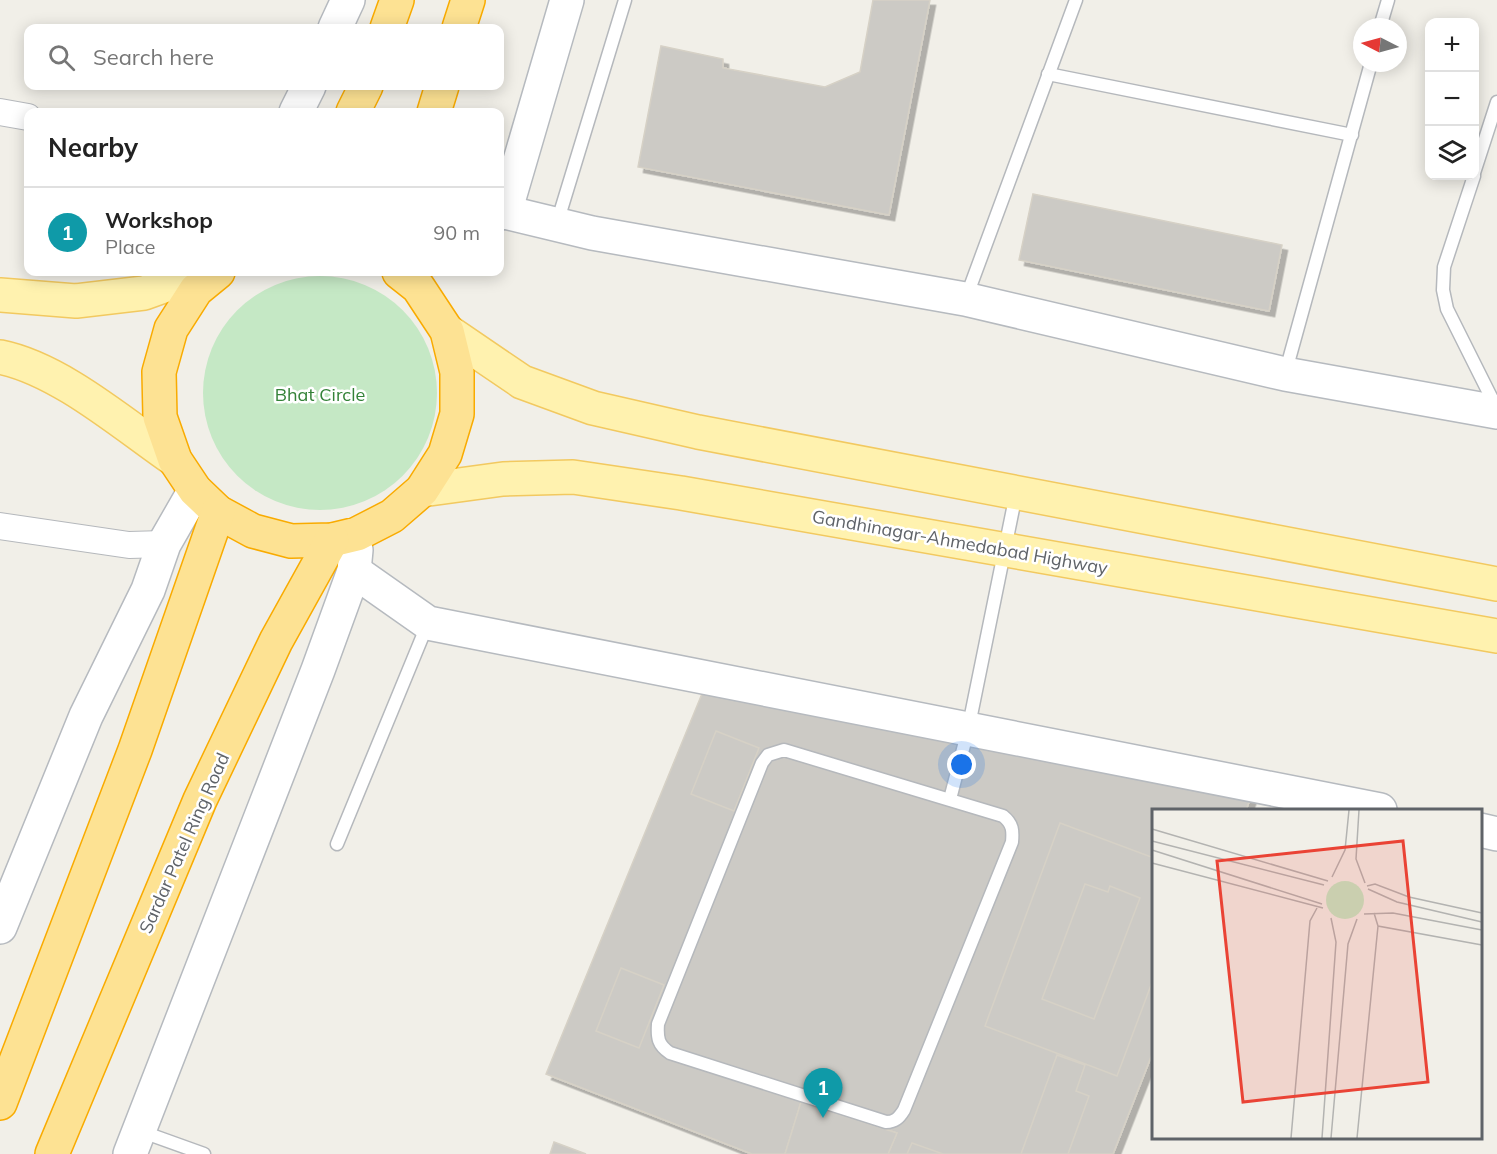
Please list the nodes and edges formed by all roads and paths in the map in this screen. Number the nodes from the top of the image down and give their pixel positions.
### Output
1 (348, 0) edge
2 (397, 0) edge
3 (468, 0) edge
4 (567, 0) edge
5 (625, 0) edge
6 (1076, 0) edge
7 (1388, 0) edge
8 (1383, 18) edge
9 (337, 24) edge
10 (388, 24) edge
11 (460, 24) edge
12 (1369, 72) edge
13 (1048, 74) junction
14 (307, 90) edge
15 (364, 90) edge
16 (441, 90) edge
17 (1497, 102) edge
18 (298, 108) edge
19 (355, 108) edge
20 (435, 108) edge
21 (0, 112) edge
22 (24, 116) edge
23 (1352, 135) junction
24 (1479, 158) edge
25 (1472, 180) edge
26 (504, 205) edge
27 (504, 212) edge
28 (556, 224) junction
29 (190, 276) edge
30 (213, 276) edge
31 (412, 277) edge
32 (0, 295) edge
33 (965, 299) junction
34 (447, 331) junction
35 (0, 357) edge
36 (1285, 374) junction
37 (1497, 411) edge
38 (175, 460) junction
39 (422, 490) junction
40 (1016, 493) junction
41 (206, 501) junction
42 (0, 526) edge
43 (344, 537) junction
44 (164, 544) junction
45 (1006, 550) junction
46 (354, 571) junction
47 (1497, 584) edge
48 (428, 623) junction
49 (1497, 636) edge
50 (968, 730) junction
51 (950, 799) junction
52 (1375, 809) edge
53 (1482, 830) edge
54 (1497, 834) edge
55 (337, 844) dead end
56 (0, 927) edge
57 (0, 1103) edge
58 (135, 1142) edge
59 (51, 1154) edge
60 (204, 1154) edge

1 - 9 street
2 - 10 highway
3 - 11 highway
4 - 26 street
5 - 28 lane
6 - 13 lane
7 - 8 lane
12 - 23 lane
13 - 23 lane
13 - 33 lane
14 - 18 street
15 - 19 highway
16 - 20 highway
17 - 24 lane
21 - 22 street
23 - 36 lane
25 - 37 lane
27 - 28 street
28 - 33 street
29 - 32 main road
30 - 38 highway
31 - 34 highway
33 - 36 street
34 - 39 highway
34 - 40 main road
35 - 38 main road
36 - 37 street
38 - 41 highway
39 - 43 highway
39 - 45 main road, Gandhinagar-Ahmedabad Highway
40 - 45 lane
40 - 47 main road
41 - 43 highway
41 - 44 street
41 - 57 highway
42 - 44 street
43 - 46 street
43 - 59 highway, Sardar Patel Ring Road
44 - 56 street
45 - 49 main road, Gandhinagar-Ahmedabad Highway
45 - 50 lane
46 - 48 street
46 - 58 street
48 - 50 street
48 - 55 lane
50 - 51 lane
50 - 52 street
51 - 51 lane
53 - 54 street
58 - 60 lane

